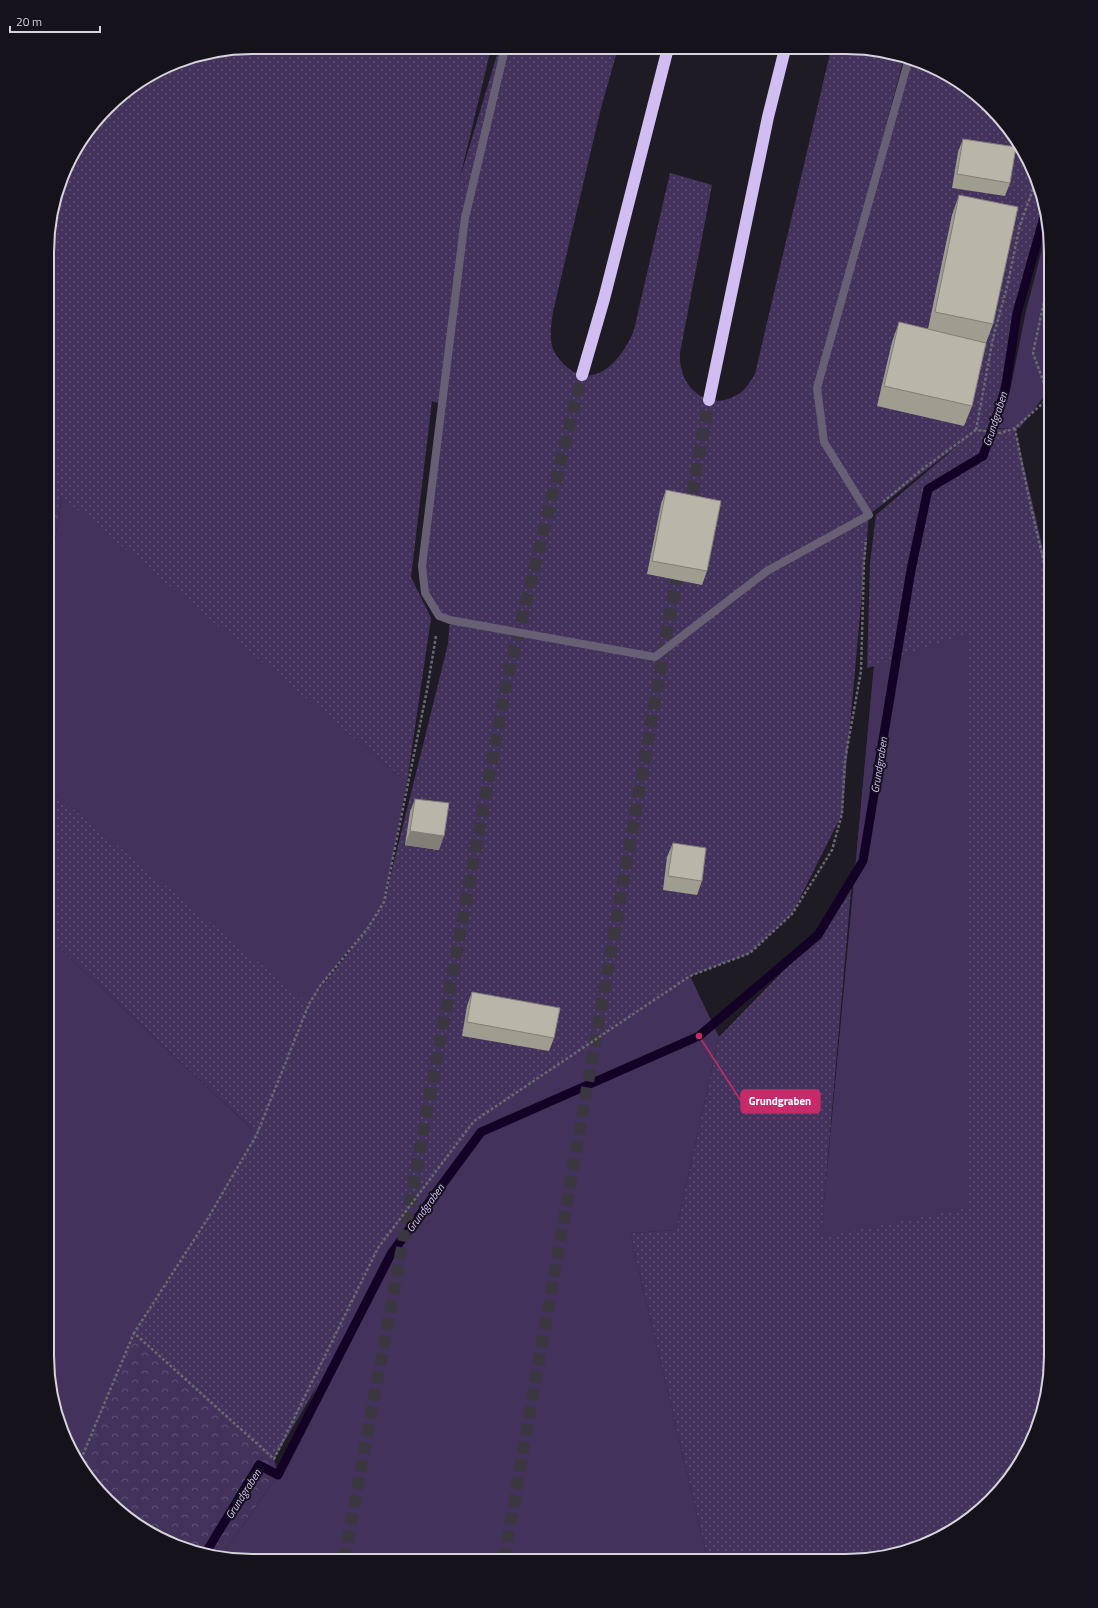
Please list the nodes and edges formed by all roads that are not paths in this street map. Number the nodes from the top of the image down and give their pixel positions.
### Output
1 (505, 54) edge
2 (666, 54) edge
3 (784, 54) edge
4 (907, 64) edge
5 (582, 375) tunnel mouth
6 (709, 400) tunnel mouth

1 - 4 lane
2 - 5 highway
3 - 6 highway

